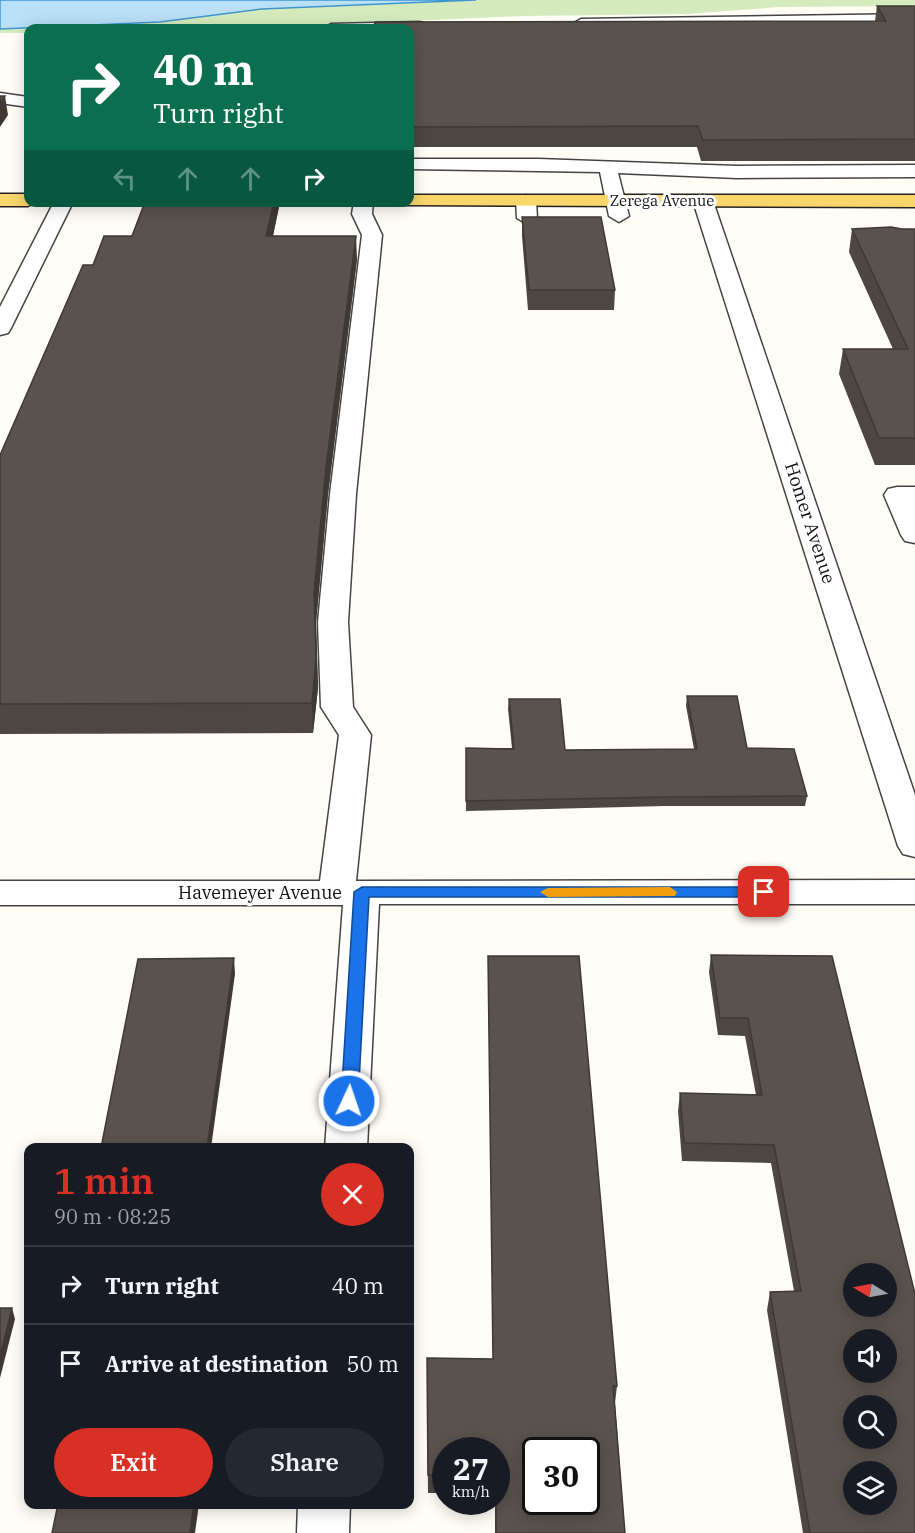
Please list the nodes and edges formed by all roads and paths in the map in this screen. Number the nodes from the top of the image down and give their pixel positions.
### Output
1 (915, 18) edge
2 (564, 23) edge
3 (414, 26) edge
4 (437, 26) edge
5 (0, 98) edge
6 (24, 101) edge
7 (414, 164) edge
8 (608, 167) junction
9 (915, 171) edge
10 (0, 200) edge
11 (24, 200) edge
12 (414, 201) edge
13 (703, 201) junction
14 (915, 201) edge
15 (61, 207) edge
16 (617, 208) junction
17 (364, 211) edge
18 (0, 328) edge
19 (915, 495) edge
20 (915, 535) edge
21 (904, 774) edge
22 (915, 846) edge
23 (350, 892) junction
24 (915, 892) edge
25 (0, 893) edge
26 (346, 1143) edge
27 (324, 1509) edge
28 (322, 1533) edge

1 - 2 street
3 - 4 street
5 - 6 street
7 - 8 street
8 - 9 street
8 - 16 street
10 - 11 main road
12 - 16 main road, Zerega Avenue
13 - 14 main road, Zerega Avenue
13 - 16 main road, Zerega Avenue
13 - 21 street, Homer Avenue
15 - 18 street
17 - 23 street
19 - 20 street
21 - 22 street, Homer Avenue
23 - 24 street, Havemeyer Avenue
23 - 25 street, Havemeyer Avenue
23 - 26 street
27 - 28 street

